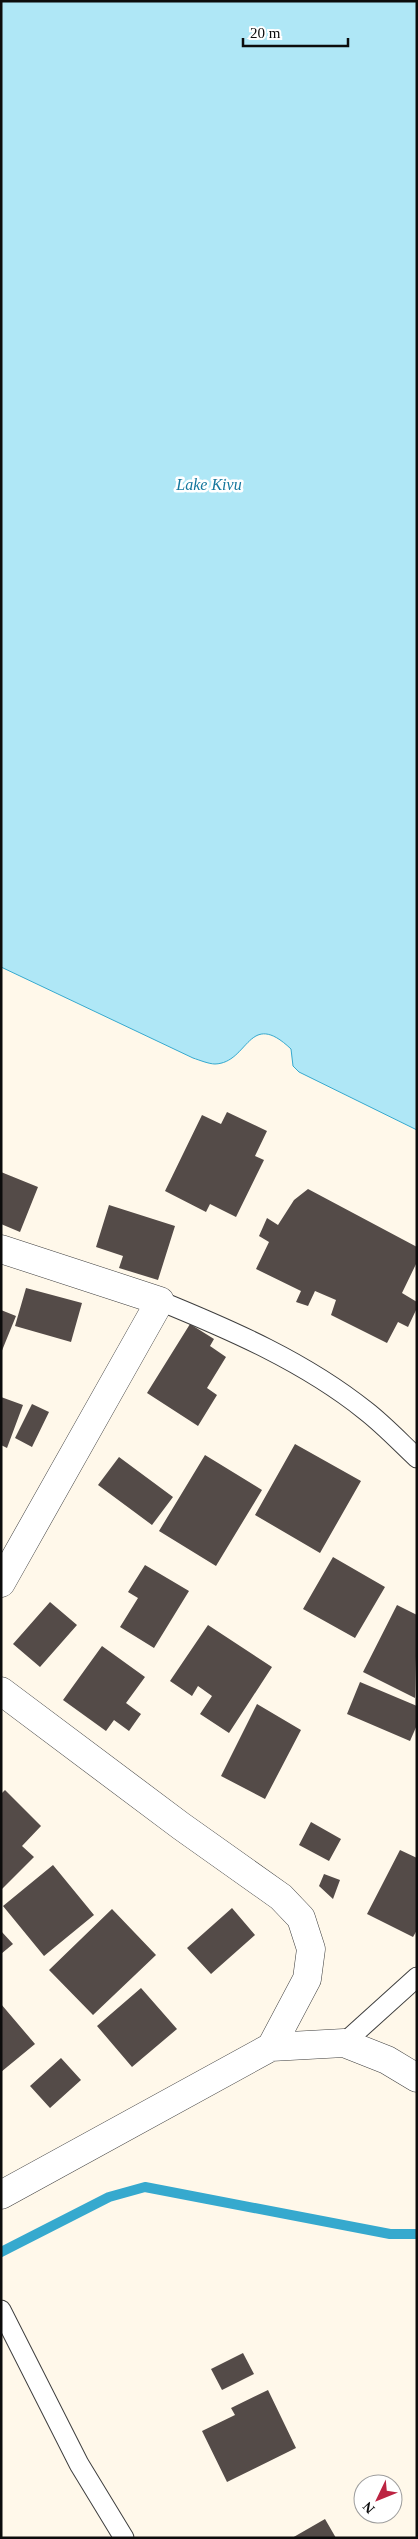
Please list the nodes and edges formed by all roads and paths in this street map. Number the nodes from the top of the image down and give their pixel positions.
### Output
1 (1, 1249) edge
2 (160, 1301) junction
3 (417, 1458) edge
4 (1, 1583) edge
5 (1, 1691) edge
6 (417, 1977) edge
7 (344, 2043) junction
8 (271, 2048) junction
9 (417, 2078) edge
10 (1, 2195) edge
11 (1, 2310) edge
12 (124, 2538) edge

1 - 2 street
2 - 3 lane
2 - 4 street
5 - 8 street
6 - 7 lane
7 - 8 street
7 - 9 street
8 - 10 street
11 - 12 lane

